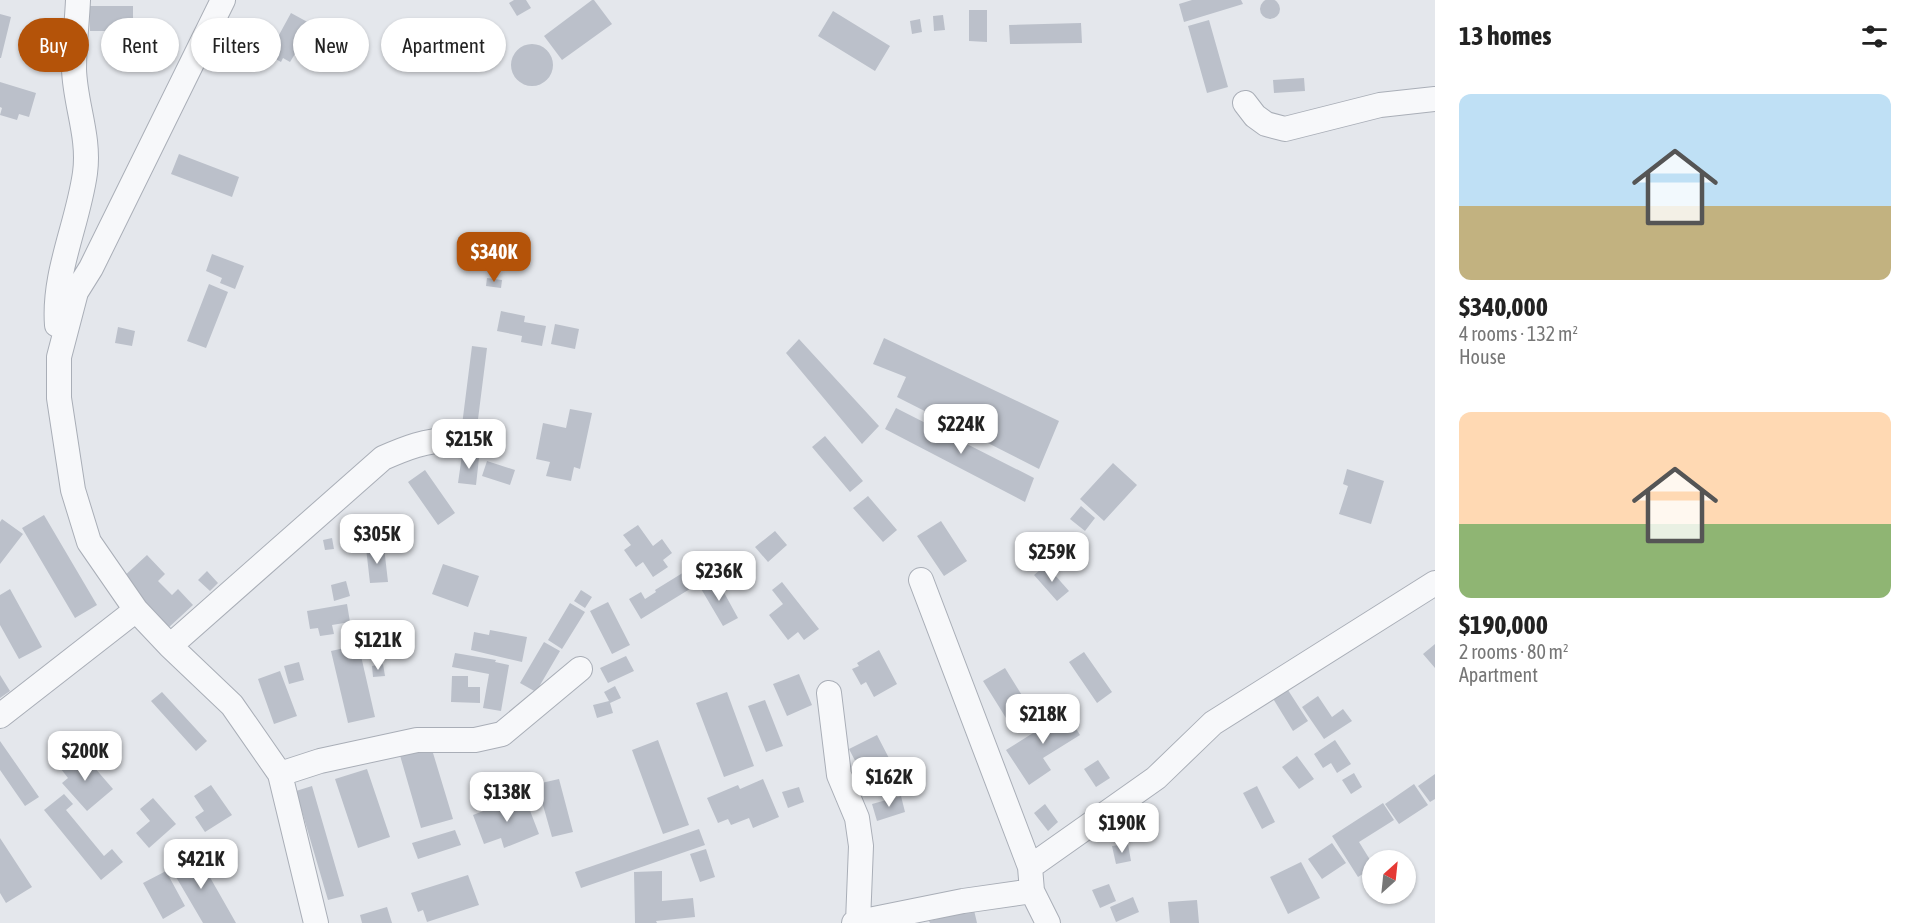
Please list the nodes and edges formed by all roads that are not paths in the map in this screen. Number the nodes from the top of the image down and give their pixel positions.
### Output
1 (78, 0) edge
2 (223, 0) edge
3 (1435, 99) edge
4 (1245, 104) dead end
5 (59, 357) junction
6 (450, 440) dead end
7 (921, 580) dead end
8 (1435, 583) edge
9 (136, 610) junction
10 (170, 646) junction
11 (580, 669) dead end
12 (829, 693) dead end
13 (0, 716) edge
14 (280, 774) junction
15 (1031, 879) junction
16 (316, 923) edge
17 (856, 923) edge
18 (1048, 923) edge

1 - 5 street
2 - 5 street
3 - 4 street
5 - 9 street
6 - 10 street
7 - 15 street
8 - 15 street
9 - 10 street
9 - 13 street
10 - 14 street
11 - 14 street
12 - 17 street
14 - 16 street
15 - 17 street
15 - 18 street

